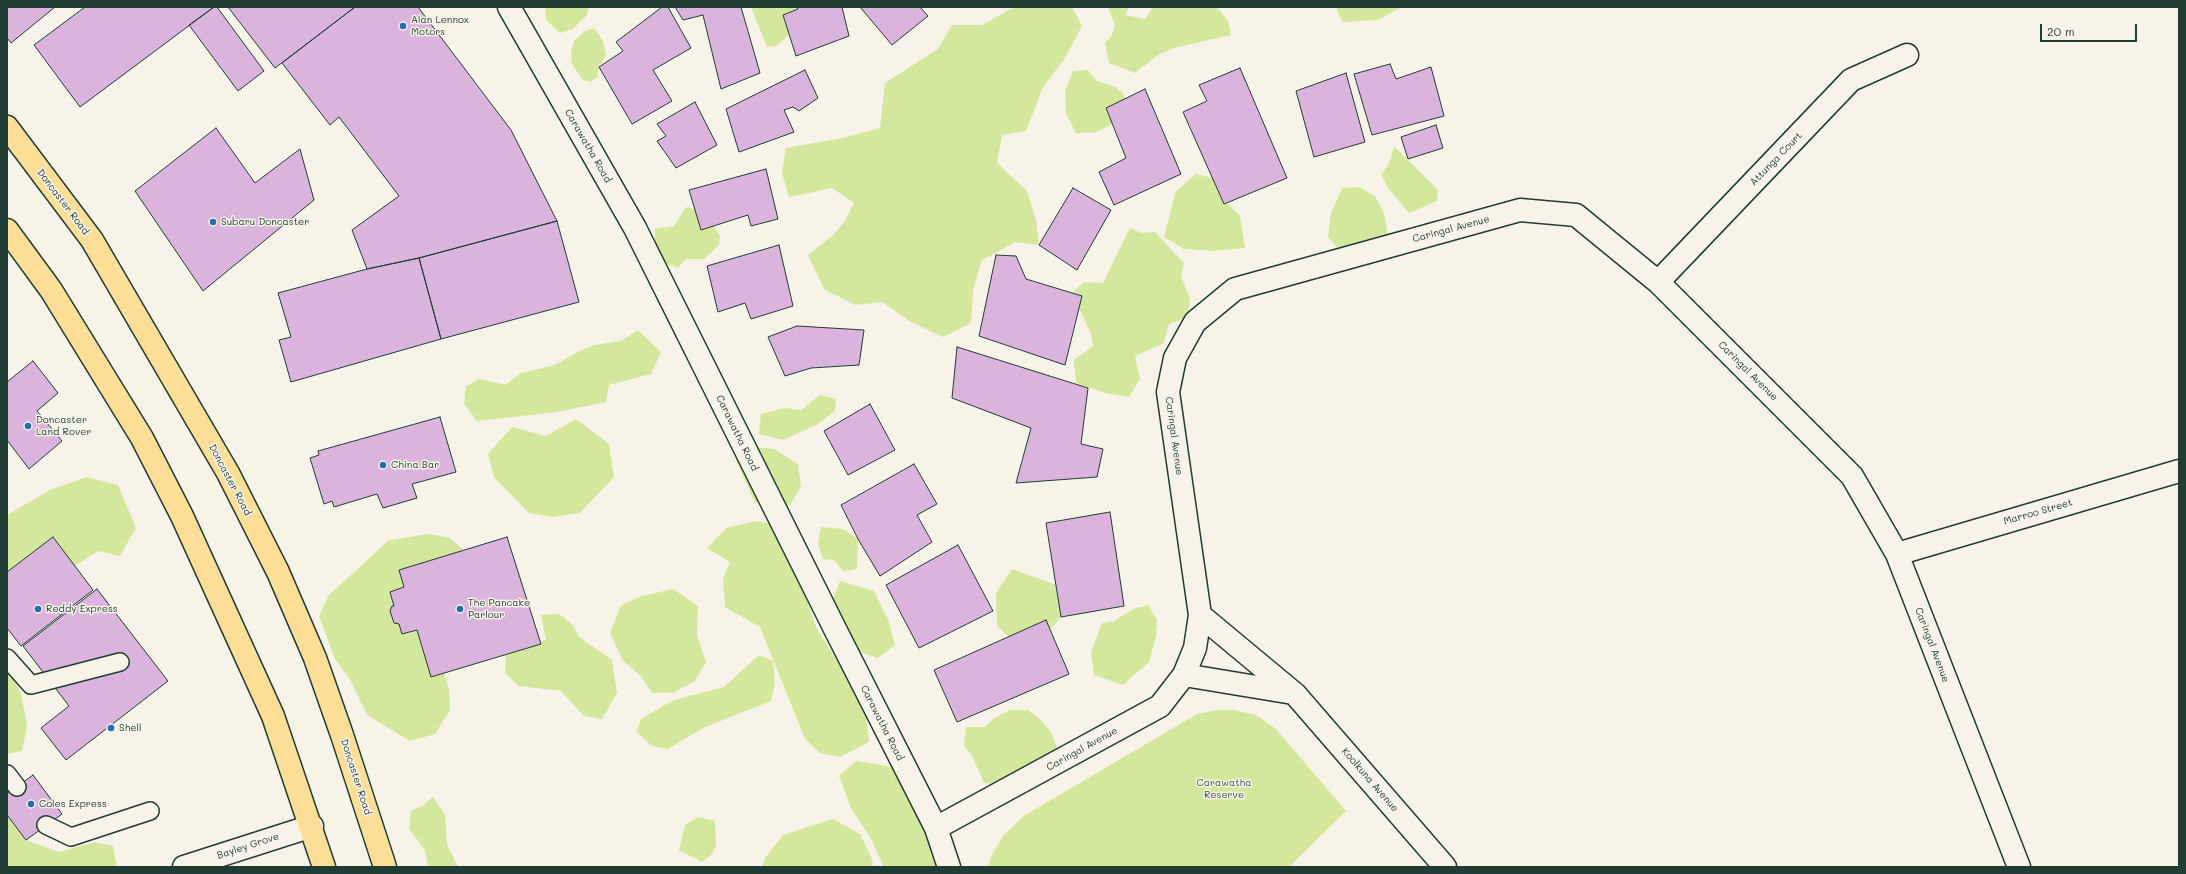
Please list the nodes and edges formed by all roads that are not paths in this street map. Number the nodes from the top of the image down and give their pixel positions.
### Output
1 (509, 7) edge
2 (1907, 56) dead end
3 (7, 127) edge
4 (7, 230) edge
5 (1658, 282) junction
6 (2179, 471) edge
7 (1896, 554) junction
8 (1200, 615) junction
9 (7, 658) edge
10 (120, 662) dead end
11 (1184, 675) junction
12 (1295, 694) junction
13 (150, 811) dead end
14 (46, 825) dead end
15 (312, 826) junction
16 (936, 828) junction
17 (184, 867) edge
18 (324, 867) edge
19 (385, 867) edge
20 (949, 867) edge
21 (1445, 867) edge
22 (2019, 867) edge

1 - 16 street, Carawatha Road
2 - 5 street, Attunga Court
3 - 19 main road, Doncaster Road
4 - 15 main road
5 - 7 street, Caringal Avenue
5 - 8 street, Caringal Avenue
6 - 7 street, Marroo Street
7 - 22 street, Caringal Avenue
8 - 11 street, Caringal Avenue
8 - 12 street, Koolkuna Avenue
9 - 10 lane
11 - 12 street
11 - 16 street, Caringal Avenue
12 - 21 street, Koolkuna Avenue
13 - 14 lane
15 - 17 street, Bayley Grove
15 - 18 main road
16 - 20 street, Carawatha Road

